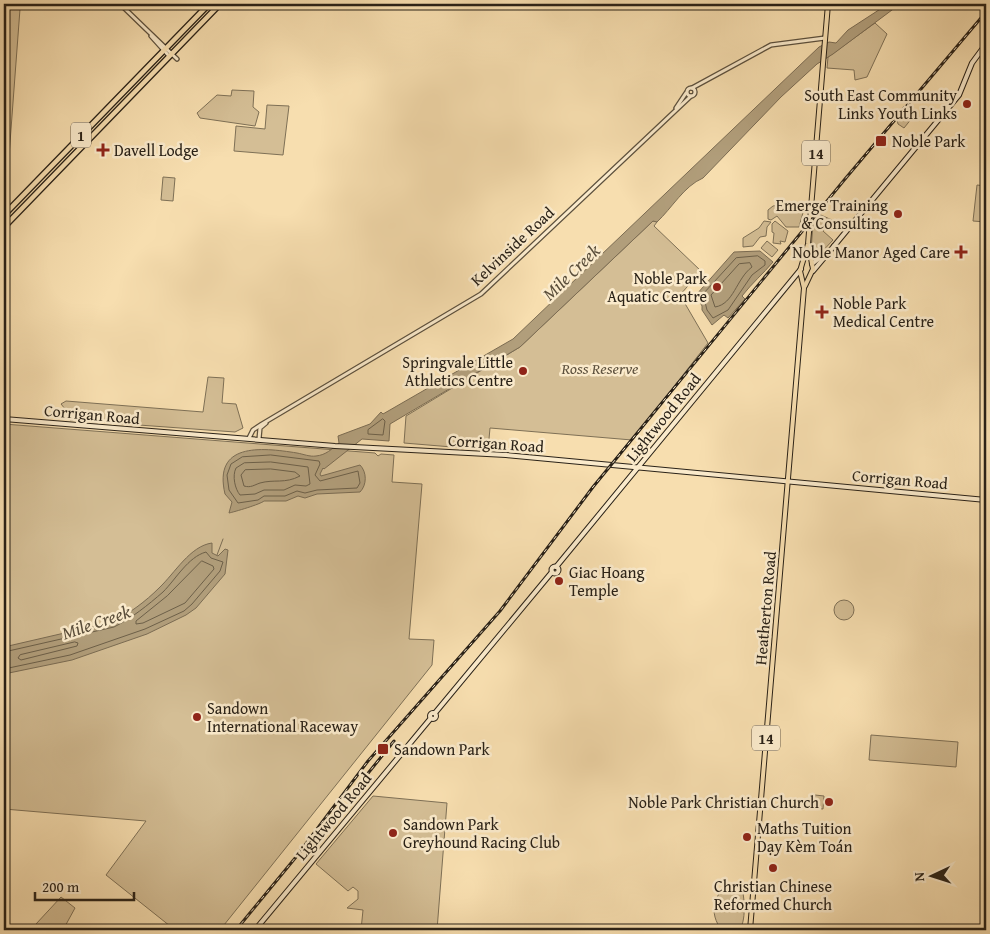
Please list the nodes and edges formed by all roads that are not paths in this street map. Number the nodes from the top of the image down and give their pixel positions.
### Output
1 (120, 4) edge
2 (209, 4) edge
3 (220, 4) edge
4 (828, 4) edge
5 (825, 38) junction
6 (986, 44) edge
7 (166, 49) junction
8 (171, 54) junction
9 (177, 59) dead end
10 (703, 83) junction
11 (692, 88) junction
12 (687, 92) junction
13 (695, 92) junction
14 (120, 95) junction
15 (690, 96) junction
16 (126, 101) junction
17 (113, 103) junction
18 (118, 109) junction
19 (674, 110) junction
20 (4, 215) edge
21 (4, 227) edge
22 (808, 244) junction
23 (834, 246) junction
24 (809, 250) junction
25 (821, 258) junction
26 (812, 264) junction
27 (801, 268) junction
28 (811, 274) junction
29 (802, 276) junction
30 (789, 283) junction
31 (804, 288) junction
32 (4, 418) edge
33 (270, 419) junction
34 (249, 438) junction
35 (259, 439) junction
36 (637, 468) junction
37 (788, 481) junction
38 (986, 500) edge
39 (256, 930) edge
40 (750, 930) edge

1 - 7 street
2 - 7 highway, 1
3 - 8 highway, 1
4 - 5 main road, 14
5 - 10 street
5 - 22 main road, 14
6 - 23 main road
7 - 8 street
7 - 14 highway, 1
8 - 9 street
8 - 16 highway, 1
10 - 11 street
10 - 13 street
11 - 12 street, Kelvinside Road
11 - 13 street
12 - 15 street
12 - 19 street, Kelvinside Road
13 - 15 street, Kelvinside Road
14 - 16 highway
14 - 17 highway, 1
15 - 19 street, Kelvinside Road
16 - 18 highway, 1
17 - 18 highway
17 - 20 highway, 1
18 - 21 highway, 1
19 - 33 street, Kelvinside Road
22 - 24 main road, 14
22 - 27 main road, 14
23 - 25 main road
23 - 28 main road
24 - 25 main road
24 - 26 main road, 14
25 - 26 main road
26 - 27 main road
26 - 28 main road, 14
27 - 29 main road, 14
27 - 30 main road, Lightwood Road
28 - 29 main road
28 - 31 main road, Heatherton Road / 14
29 - 30 main road, Lightwood Road
29 - 31 main road, Heatherton Road / 14
30 - 36 main road, Lightwood Road
31 - 37 main road, Heatherton Road / 14
32 - 34 main road, Corrigan Road
33 - 34 street, Kelvinside Road
33 - 35 street
34 - 35 main road, Corrigan Road
35 - 36 main road, Corrigan Road
36 - 37 main road, Corrigan Road
36 - 39 main road, Lightwood Road
37 - 38 main road, Corrigan Road
37 - 40 main road, Heatherton Road / 14

